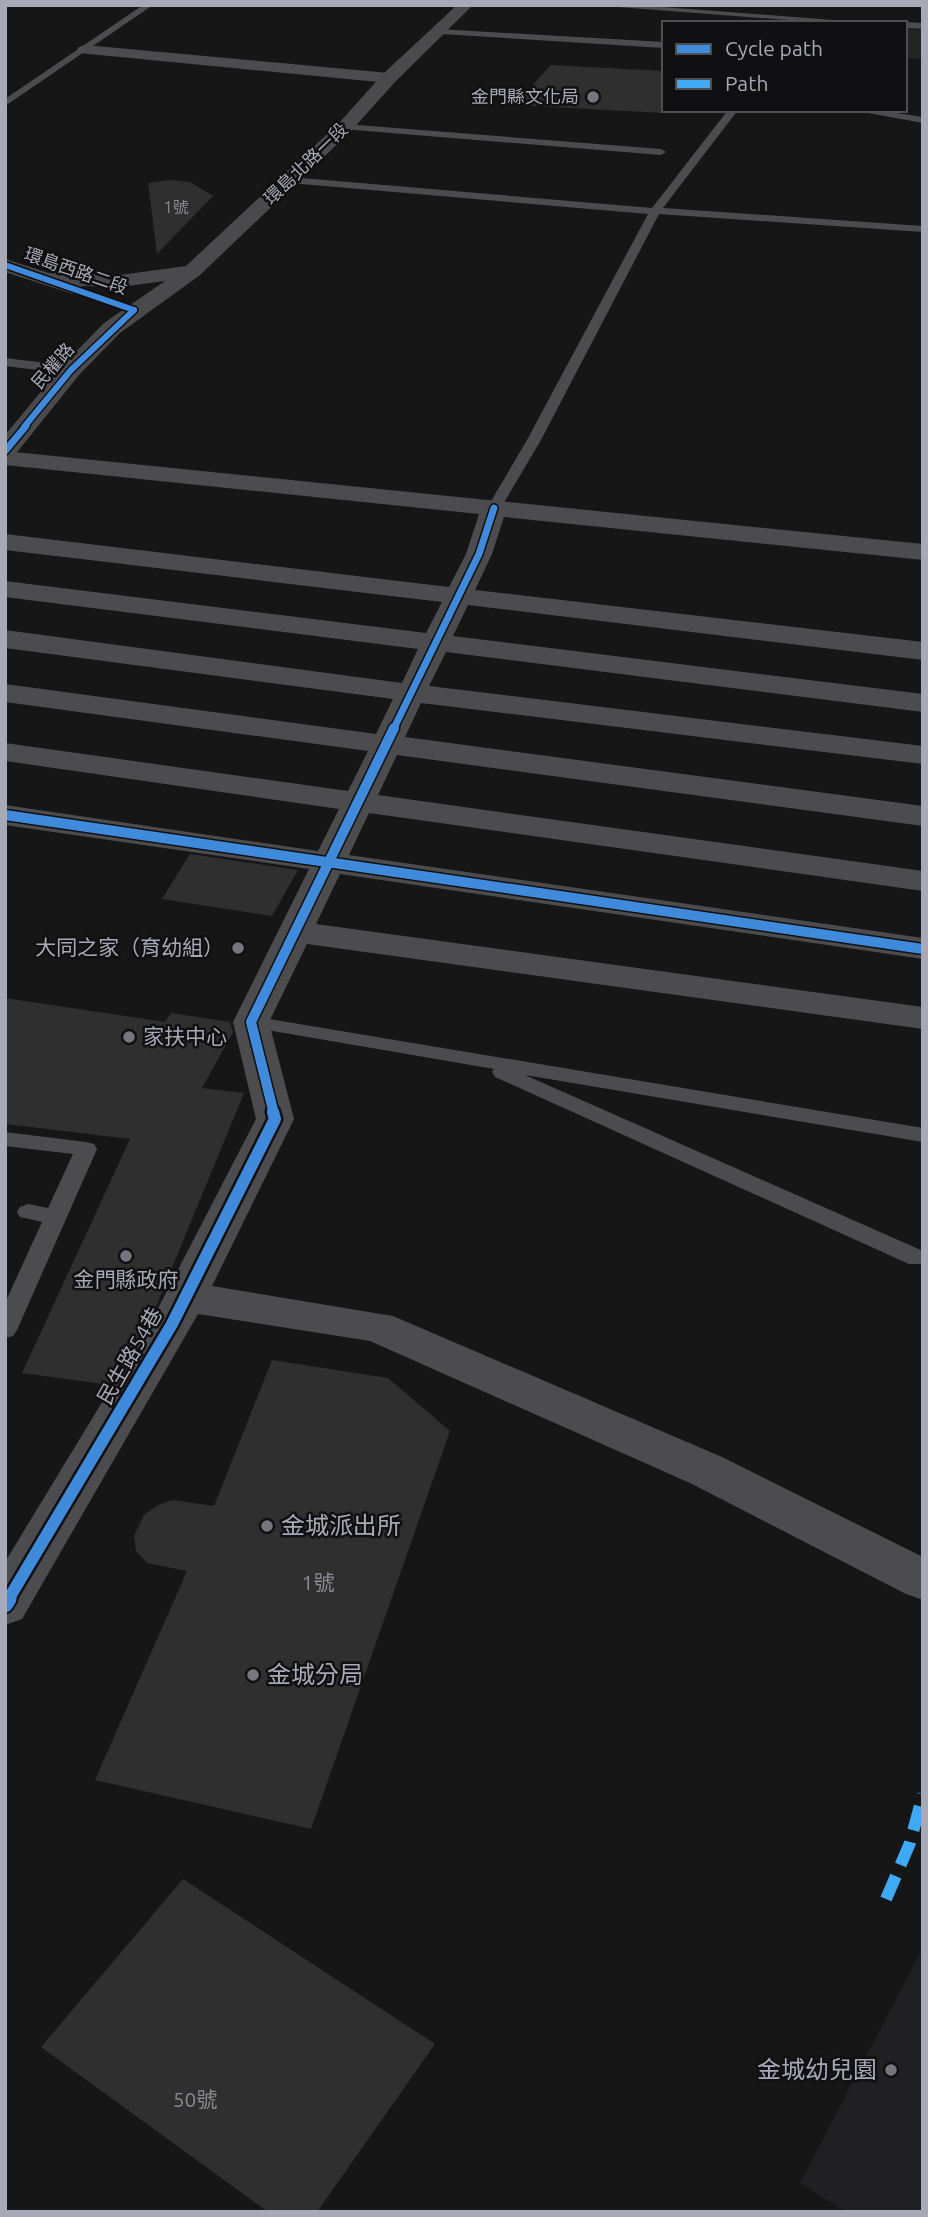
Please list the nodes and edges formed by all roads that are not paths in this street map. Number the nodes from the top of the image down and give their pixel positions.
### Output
1 (149, 5) edge
2 (466, 5) edge
3 (596, 5) edge
4 (782, 5) edge
5 (772, 20) edge
6 (804, 21) edge
7 (441, 31) junction
8 (662, 45) edge
9 (85, 50) junction
10 (390, 78) junction
11 (5, 103) edge
12 (731, 112) edge
13 (870, 112) edge
14 (923, 120) edge
15 (345, 127) junction
16 (661, 152) dead end
17 (290, 180) junction
18 (655, 211) junction
19 (923, 229) edge
20 (5, 265) edge
21 (193, 271) junction
22 (50, 279) junction
23 (134, 310) junction
24 (5, 362) edge
25 (71, 370) junction
26 (5, 451) edge
27 (5, 458) edge
28 (494, 508) junction
29 (5, 542) edge
30 (923, 552) edge
31 (5, 589) edge
32 (458, 598) junction
33 (5, 639) edge
34 (436, 643) junction
35 (923, 651) edge
36 (412, 693) junction
37 (5, 694) edge
38 (923, 703) edge
39 (386, 745) junction
40 (5, 752) edge
41 (923, 755) edge
42 (359, 800) junction
43 (5, 816) edge
44 (923, 816) edge
45 (329, 862) junction
46 (923, 881) edge
47 (296, 932) junction
48 (923, 949) edge
49 (923, 1018) edge
50 (251, 1022) junction
51 (474, 1060) junction
52 (923, 1135) edge
53 (5, 1139) edge
54 (28, 1212) dead end
55 (55, 1217) junction
56 (917, 1258) dead end
57 (185, 1297) junction
58 (5, 1330) edge
59 (923, 1580) edge
60 (5, 1605) edge

1 - 9 lane
2 - 7 main road, 環島北路一段
3 - 5 lane
4 - 5 lane
5 - 6 lane
7 - 8 lane
7 - 10 main road, 環島北路一段
9 - 10 street
9 - 11 lane
10 - 15 main road, 環島北路一段
12 - 18 lane
13 - 14 lane
15 - 16 lane
15 - 17 main road, 環島北路一段
17 - 18 lane
17 - 21 main road, 環島北路一段
18 - 19 lane
18 - 28 lane
20 - 22 main road, 環島西路二段
21 - 22 main road
21 - 23 main road, 環島北路一段
22 - 23 main road, 環島西路二段
23 - 25 main road, 民權路
24 - 25 lane
25 - 26 main road, 民權路
27 - 28 street
28 - 30 street
28 - 32 street
29 - 32 street
31 - 34 street
32 - 34 street
32 - 35 street
33 - 36 street
34 - 36 street
34 - 38 street
36 - 39 street
36 - 41 street
37 - 39 street
39 - 42 street
39 - 44 street
40 - 42 street
42 - 45 street
42 - 46 street
43 - 45 street
45 - 47 street
45 - 48 street
47 - 49 street
47 - 50 street
50 - 51 lane
50 - 57 street, 民生路54巷
51 - 52 lane
51 - 56 lane
53 - 55 lane
54 - 55 lane
55 - 58 lane
57 - 59 street
57 - 60 street, 民生路54巷

